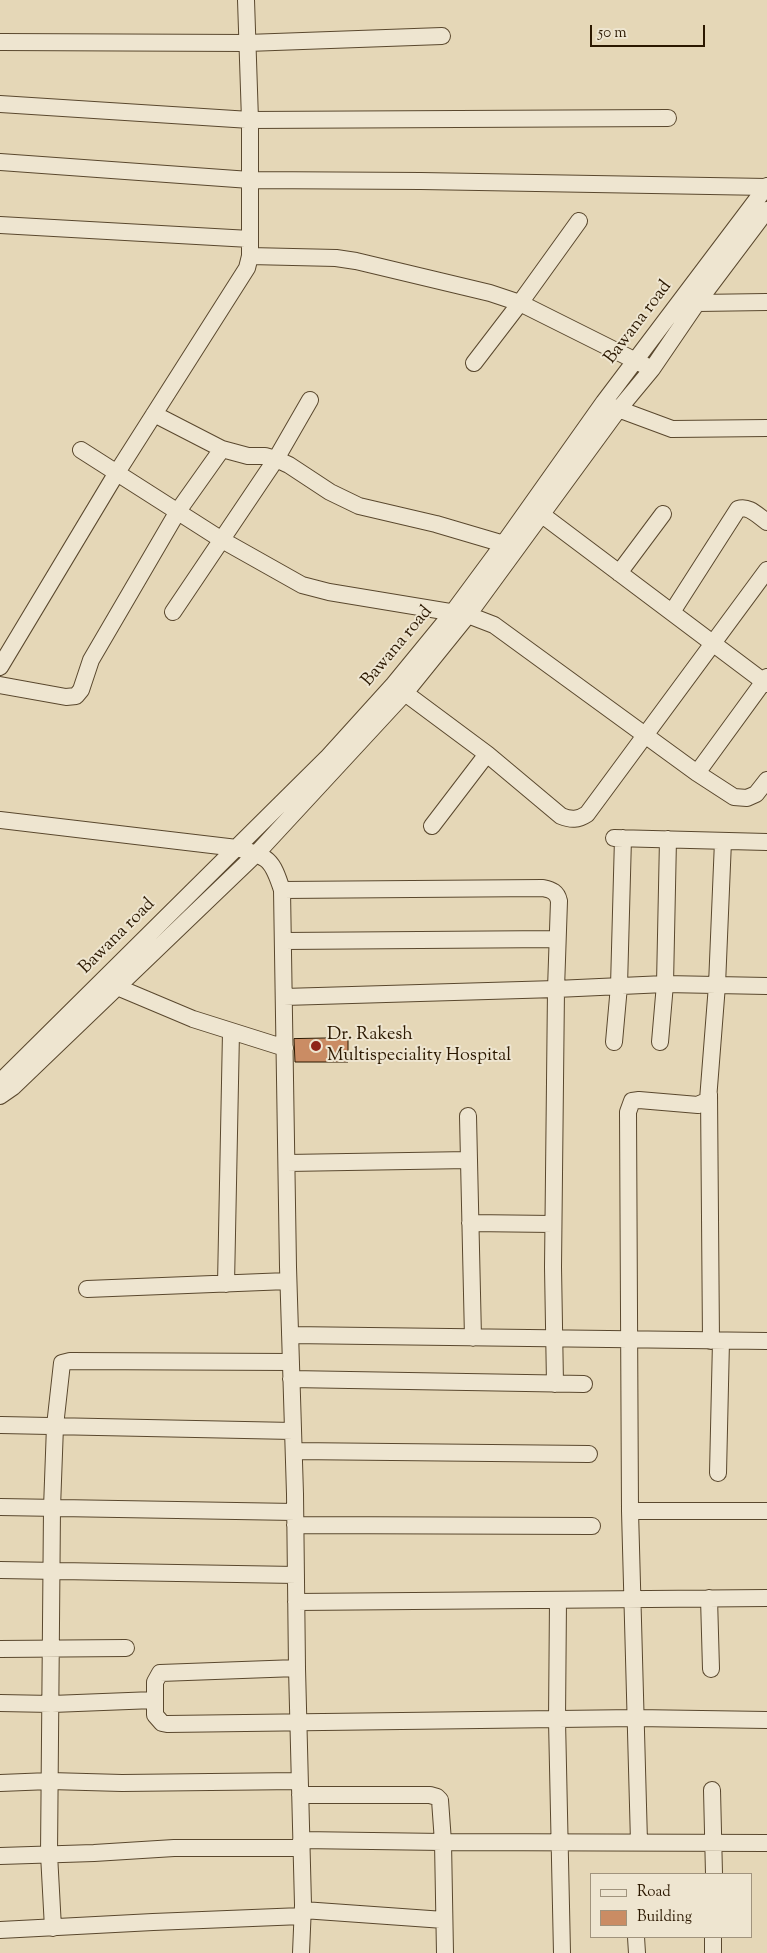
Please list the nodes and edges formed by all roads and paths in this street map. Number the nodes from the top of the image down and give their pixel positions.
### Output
1 (246, 0) edge
2 (442, 36) dead end
3 (0, 42) edge
4 (246, 43) junction
5 (0, 104) edge
6 (668, 118) dead end
7 (250, 120) junction
8 (0, 162) edge
9 (250, 180) junction
10 (767, 187) edge
11 (767, 210) edge
12 (579, 221) dead end
13 (0, 226) edge
14 (250, 239) junction
15 (250, 256) junction
16 (767, 302) edge
17 (520, 303) junction
18 (698, 303) junction
19 (636, 361) junction
20 (474, 363) dead end
21 (652, 369) junction
22 (310, 400) dead end
23 (611, 406) junction
24 (154, 414) junction
25 (767, 428) edge
26 (222, 449) junction
27 (81, 450) dead end
28 (276, 459) junction
29 (116, 474) junction
30 (178, 511) junction
31 (541, 514) junction
32 (663, 514) dead end
33 (767, 522) edge
34 (222, 540) junction
35 (510, 546) junction
36 (767, 570) edge
37 (619, 573) junction
38 (173, 612) dead end
39 (672, 612) junction
40 (460, 614) junction
41 (712, 643) junction
42 (0, 667) edge
43 (766, 681) edge
44 (0, 685) edge
45 (405, 693) junction
46 (645, 735) junction
47 (487, 754) junction
48 (697, 773) junction
49 (767, 780) edge
50 (285, 812) junction
51 (0, 820) edge
52 (432, 826) dead end
53 (668, 839) junction
54 (723, 841) junction
55 (767, 842) edge
56 (237, 848) junction
57 (257, 854) junction
58 (282, 890) junction
59 (557, 939) junction
60 (283, 940) junction
61 (664, 984) junction
62 (718, 985) junction
63 (619, 986) junction
64 (767, 986) edge
65 (117, 987) junction
66 (556, 989) junction
67 (284, 996) junction
68 (231, 1032) junction
69 (614, 1042) dead end
70 (660, 1042) dead end
71 (285, 1048) junction
72 (0, 1082) edge
73 (709, 1094) junction
74 (0, 1096) edge
75 (468, 1116) dead end
76 (469, 1160) junction
77 (287, 1163) junction
78 (470, 1223) junction
79 (553, 1224) junction
80 (288, 1281) junction
81 (226, 1284) junction
82 (87, 1289) dead end
83 (290, 1335) junction
84 (473, 1338) junction
85 (554, 1339) junction
86 (630, 1340) junction
87 (716, 1341) junction
88 (767, 1341) edge
89 (291, 1362) junction
90 (292, 1379) junction
91 (556, 1384) junction
92 (584, 1384) dead end
93 (1, 1424) edge
94 (55, 1426) junction
95 (293, 1432) junction
96 (294, 1451) junction
97 (589, 1454) dead end
98 (718, 1473) dead end
99 (0, 1507) edge
100 (52, 1508) junction
101 (630, 1511) junction
102 (767, 1511) edge
103 (295, 1519) junction
104 (592, 1526) dead end
105 (0, 1570) edge
106 (53, 1571) junction
107 (296, 1575) junction
108 (709, 1598) junction
109 (767, 1598) edge
110 (633, 1599) junction
111 (558, 1600) junction
112 (296, 1602) junction
113 (126, 1648) dead end
114 (52, 1649) junction
115 (0, 1650) edge
116 (297, 1668) junction
117 (711, 1669) dead end
118 (154, 1700) junction
119 (0, 1703) edge
120 (52, 1704) junction
121 (636, 1718) junction
122 (557, 1720) junction
123 (767, 1720) edge
124 (299, 1723) junction
125 (50, 1781) junction
126 (0, 1783) edge
127 (300, 1788) junction
128 (712, 1790) dead end
129 (443, 1842) junction
130 (558, 1842) junction
131 (639, 1842) junction
132 (714, 1842) junction
133 (767, 1843) edge
134 (301, 1844) junction
135 (49, 1854) junction
136 (0, 1856) edge
137 (714, 1873) edge
138 (303, 1913) junction
139 (444, 1920) junction
140 (53, 1928) junction
141 (0, 1930) edge
142 (636, 1938) edge
143 (713, 1938) edge
144 (301, 1953) edge
145 (445, 1953) edge
146 (562, 1953) edge
147 (637, 1953) edge
148 (713, 1953) edge

1 - 4 street
2 - 4 street
3 - 4 street
4 - 7 street
5 - 7 street
6 - 7 street
7 - 9 street
8 - 9 street
9 - 10 street
9 - 14 street
10 - 19 street, Bawana road
11 - 18 street, Bawana road
12 - 17 street
13 - 14 street
14 - 15 street
15 - 17 street
15 - 24 street
16 - 18 street
17 - 19 street
17 - 20 street
18 - 21 street, Bawana road
19 - 21 street
19 - 23 street, Bawana road
21 - 23 street, Bawana road
22 - 28 street
23 - 25 street
23 - 31 street, Bawana road
23 - 35 street, Bawana road
24 - 26 street
24 - 29 street
26 - 28 street
26 - 30 street
27 - 29 street
28 - 34 street
28 - 35 street
29 - 30 street
29 - 42 street
30 - 34 street
30 - 44 street
31 - 35 street, Bawana road
31 - 37 street
32 - 37 street
33 - 39 street
34 - 38 street
34 - 40 street
35 - 40 street, Bawana road
36 - 41 street
37 - 39 street
39 - 41 street
40 - 45 street, Bawana road
40 - 46 street
40 - 50 street, Bawana road
41 - 43 street
41 - 46 street
43 - 48 street
45 - 47 street
45 - 50 street, Bawana road
46 - 47 street
46 - 48 street
47 - 52 street
48 - 49 street
50 - 56 street, Bawana road
50 - 57 street, Bawana road
51 - 56 street
53 - 54 street
53 - 61 street
53 - 63 street
54 - 55 street
54 - 62 street
56 - 57 street
56 - 72 street, Bawana road
57 - 58 street
57 - 65 street, Bawana road
58 - 59 street
58 - 60 street
59 - 60 street
59 - 66 street
60 - 67 street
61 - 62 street
61 - 63 street
61 - 70 street
62 - 64 street
62 - 73 street
63 - 66 street
63 - 69 street
65 - 68 street
65 - 74 street, Bawana road
66 - 67 street
66 - 79 street
67 - 71 street
68 - 71 street
68 - 81 street
71 - 77 street
73 - 86 street
73 - 87 street
75 - 76 street
76 - 77 street
76 - 78 street
77 - 80 street
78 - 79 street
78 - 84 street
79 - 85 street
80 - 81 street
80 - 83 street
81 - 82 street
83 - 84 street
83 - 89 street
84 - 85 street
85 - 86 street
85 - 91 street
86 - 87 street
86 - 101 street
87 - 88 street
87 - 98 street
89 - 90 street
89 - 94 street
90 - 91 street
90 - 95 street
91 - 92 street
93 - 94 street
94 - 95 street
94 - 100 street
95 - 96 street
96 - 97 street
96 - 103 street
99 - 100 street
100 - 103 street
100 - 106 street
101 - 102 street
101 - 110 street
103 - 104 street
103 - 107 street
105 - 106 street
106 - 107 street
106 - 114 street
107 - 112 street
108 - 109 street
108 - 110 street
108 - 117 street
110 - 111 street
110 - 121 street
111 - 112 street
111 - 122 street
112 - 116 street
113 - 114 street
114 - 115 street
114 - 120 street
116 - 118 street
116 - 124 street
118 - 120 street
118 - 124 street
119 - 120 street
120 - 125 street
121 - 122 street
121 - 123 street
121 - 131 street
122 - 124 street
122 - 130 street
124 - 127 street
125 - 126 street
125 - 127 street
125 - 135 street
127 - 129 street
127 - 134 street
128 - 132 street
129 - 130 street
129 - 134 street
129 - 139 street
130 - 131 street
130 - 146 street
131 - 132 street
132 - 133 street
132 - 137 street
134 - 135 street
134 - 138 street
135 - 136 street
135 - 140 street
138 - 139 street
138 - 140 street
138 - 144 street
139 - 145 street
140 - 141 street
142 - 147 street
143 - 148 street

